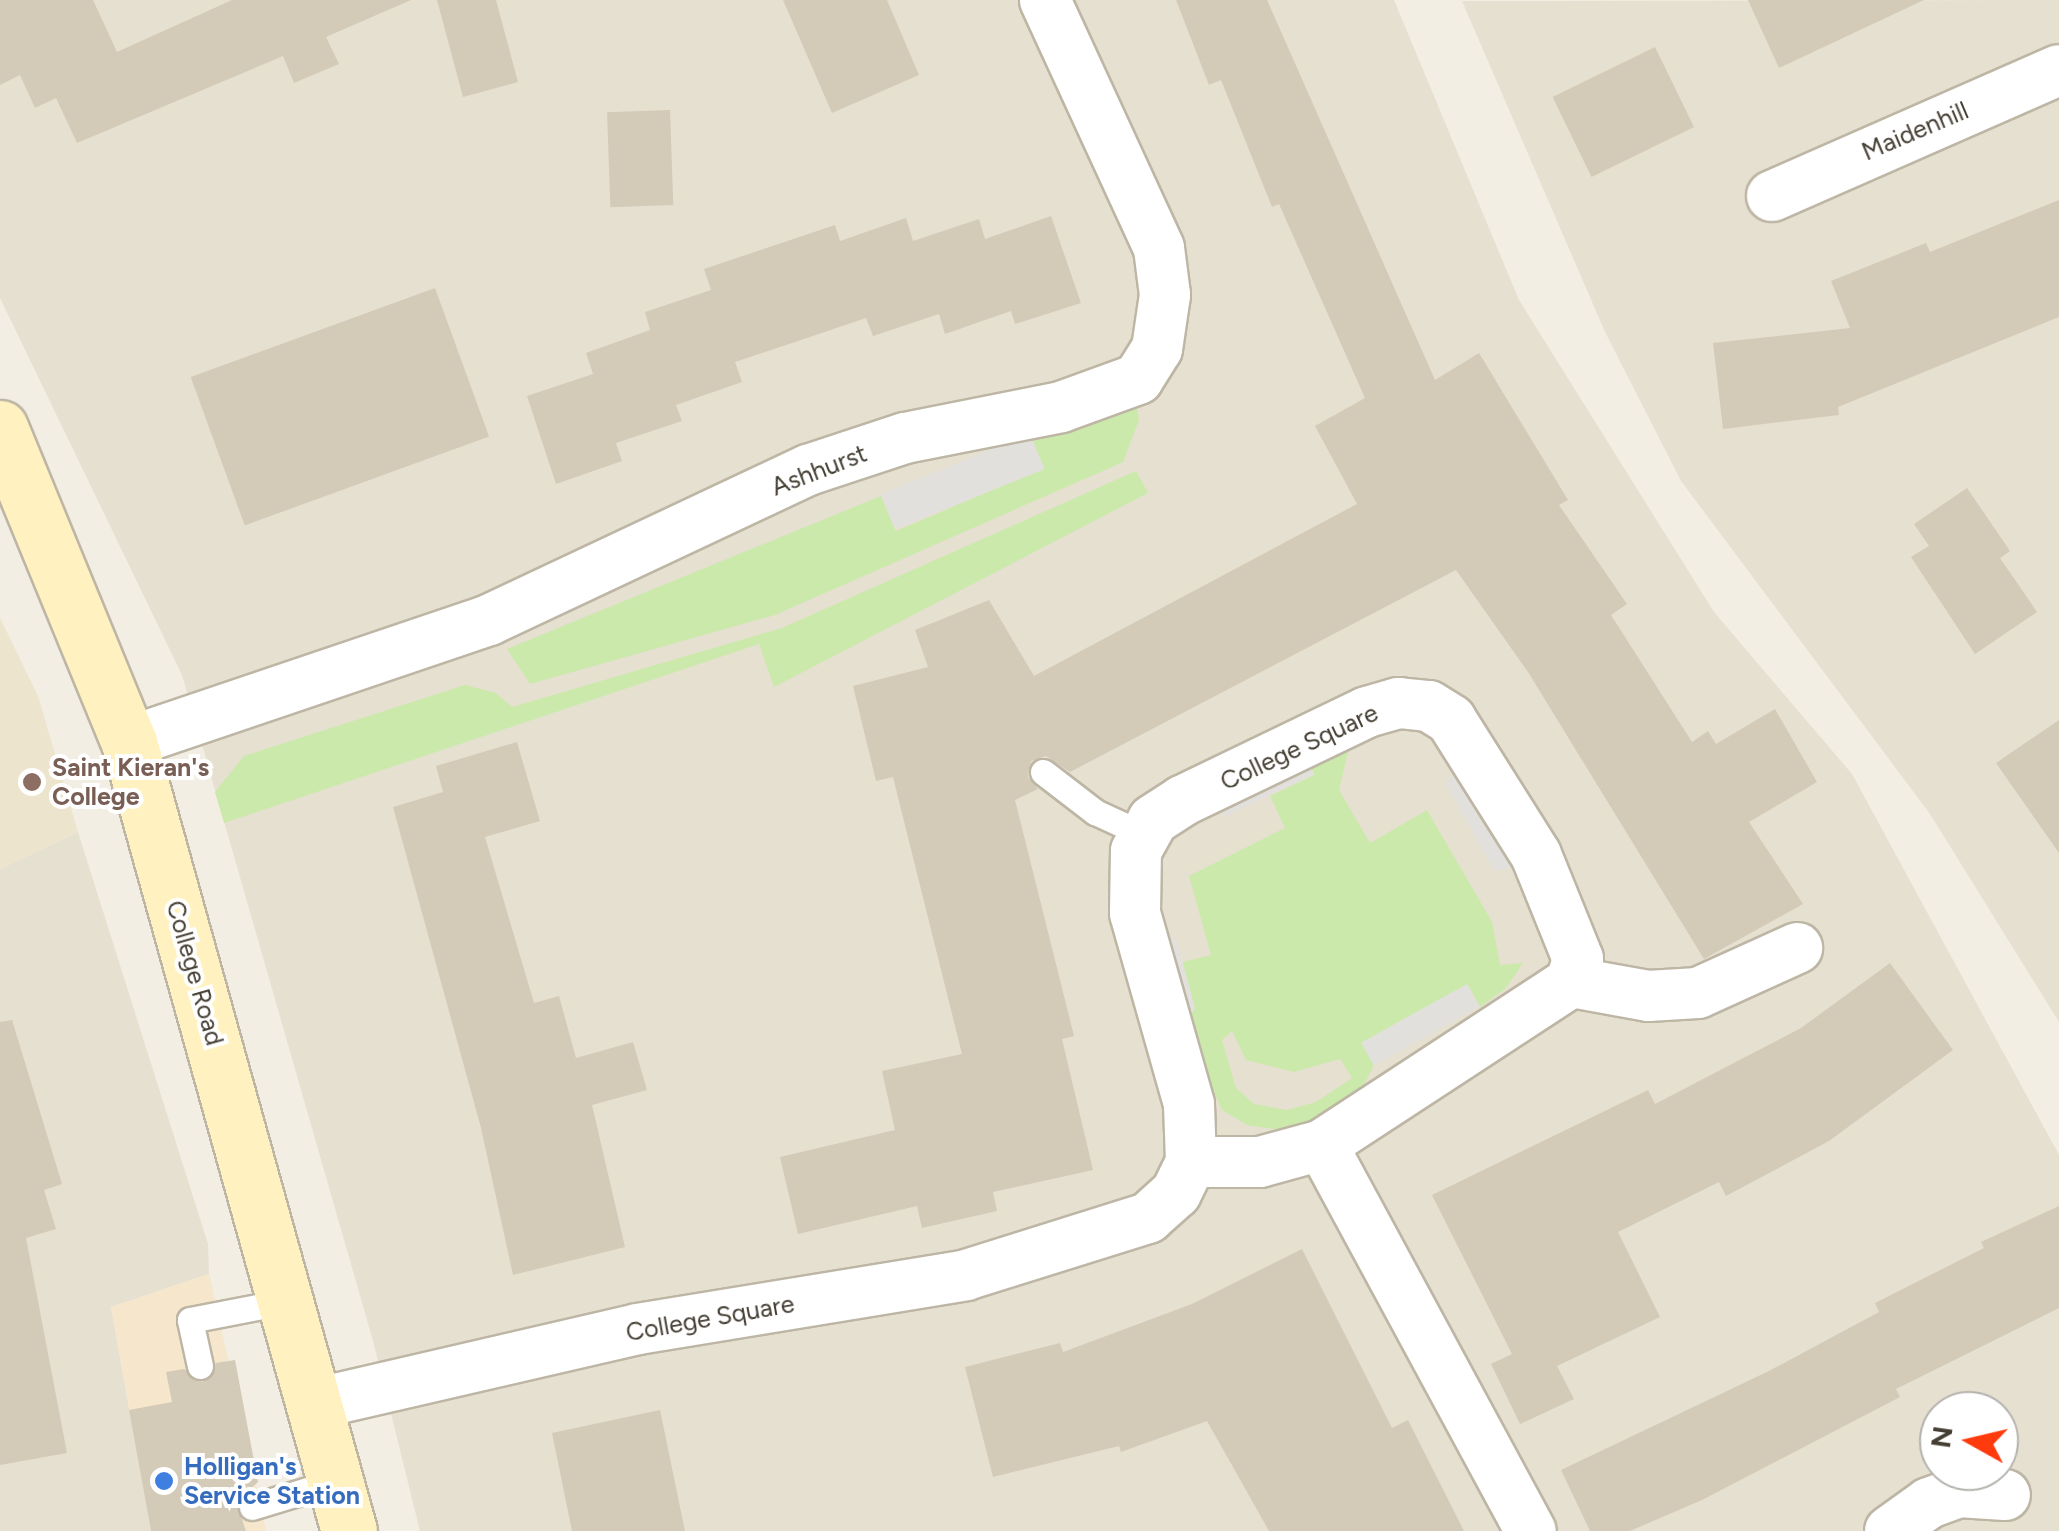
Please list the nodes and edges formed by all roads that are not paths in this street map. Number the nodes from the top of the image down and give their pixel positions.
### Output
1 (1045, 0) edge
2 (2059, 70) edge
3 (1772, 196) dead end
4 (0, 428) edge
5 (129, 742) junction
6 (1043, 772) dead end
7 (1145, 835) junction
8 (1796, 948) dead end
9 (1571, 982) junction
10 (1322, 1144) junction
11 (1191, 1162) junction
12 (288, 1301) junction
13 (200, 1366) dead end
14 (318, 1403) junction
15 (2004, 1495) dead end
16 (343, 1506) edge
17 (252, 1507) dead end
18 (1531, 1531) edge
19 (1890, 1531) edge

1 - 5 street, Ashhurst
2 - 3 street, Maidenhill
4 - 5 main road, College Road
5 - 12 main road, College Road
6 - 7 lane
7 - 9 street, College Square
7 - 11 street
8 - 9 street
9 - 10 street
10 - 11 street
10 - 18 street
11 - 14 street, College Square
12 - 13 lane
12 - 14 main road, College Road
14 - 16 main road, College Road
15 - 19 street
16 - 17 lane

